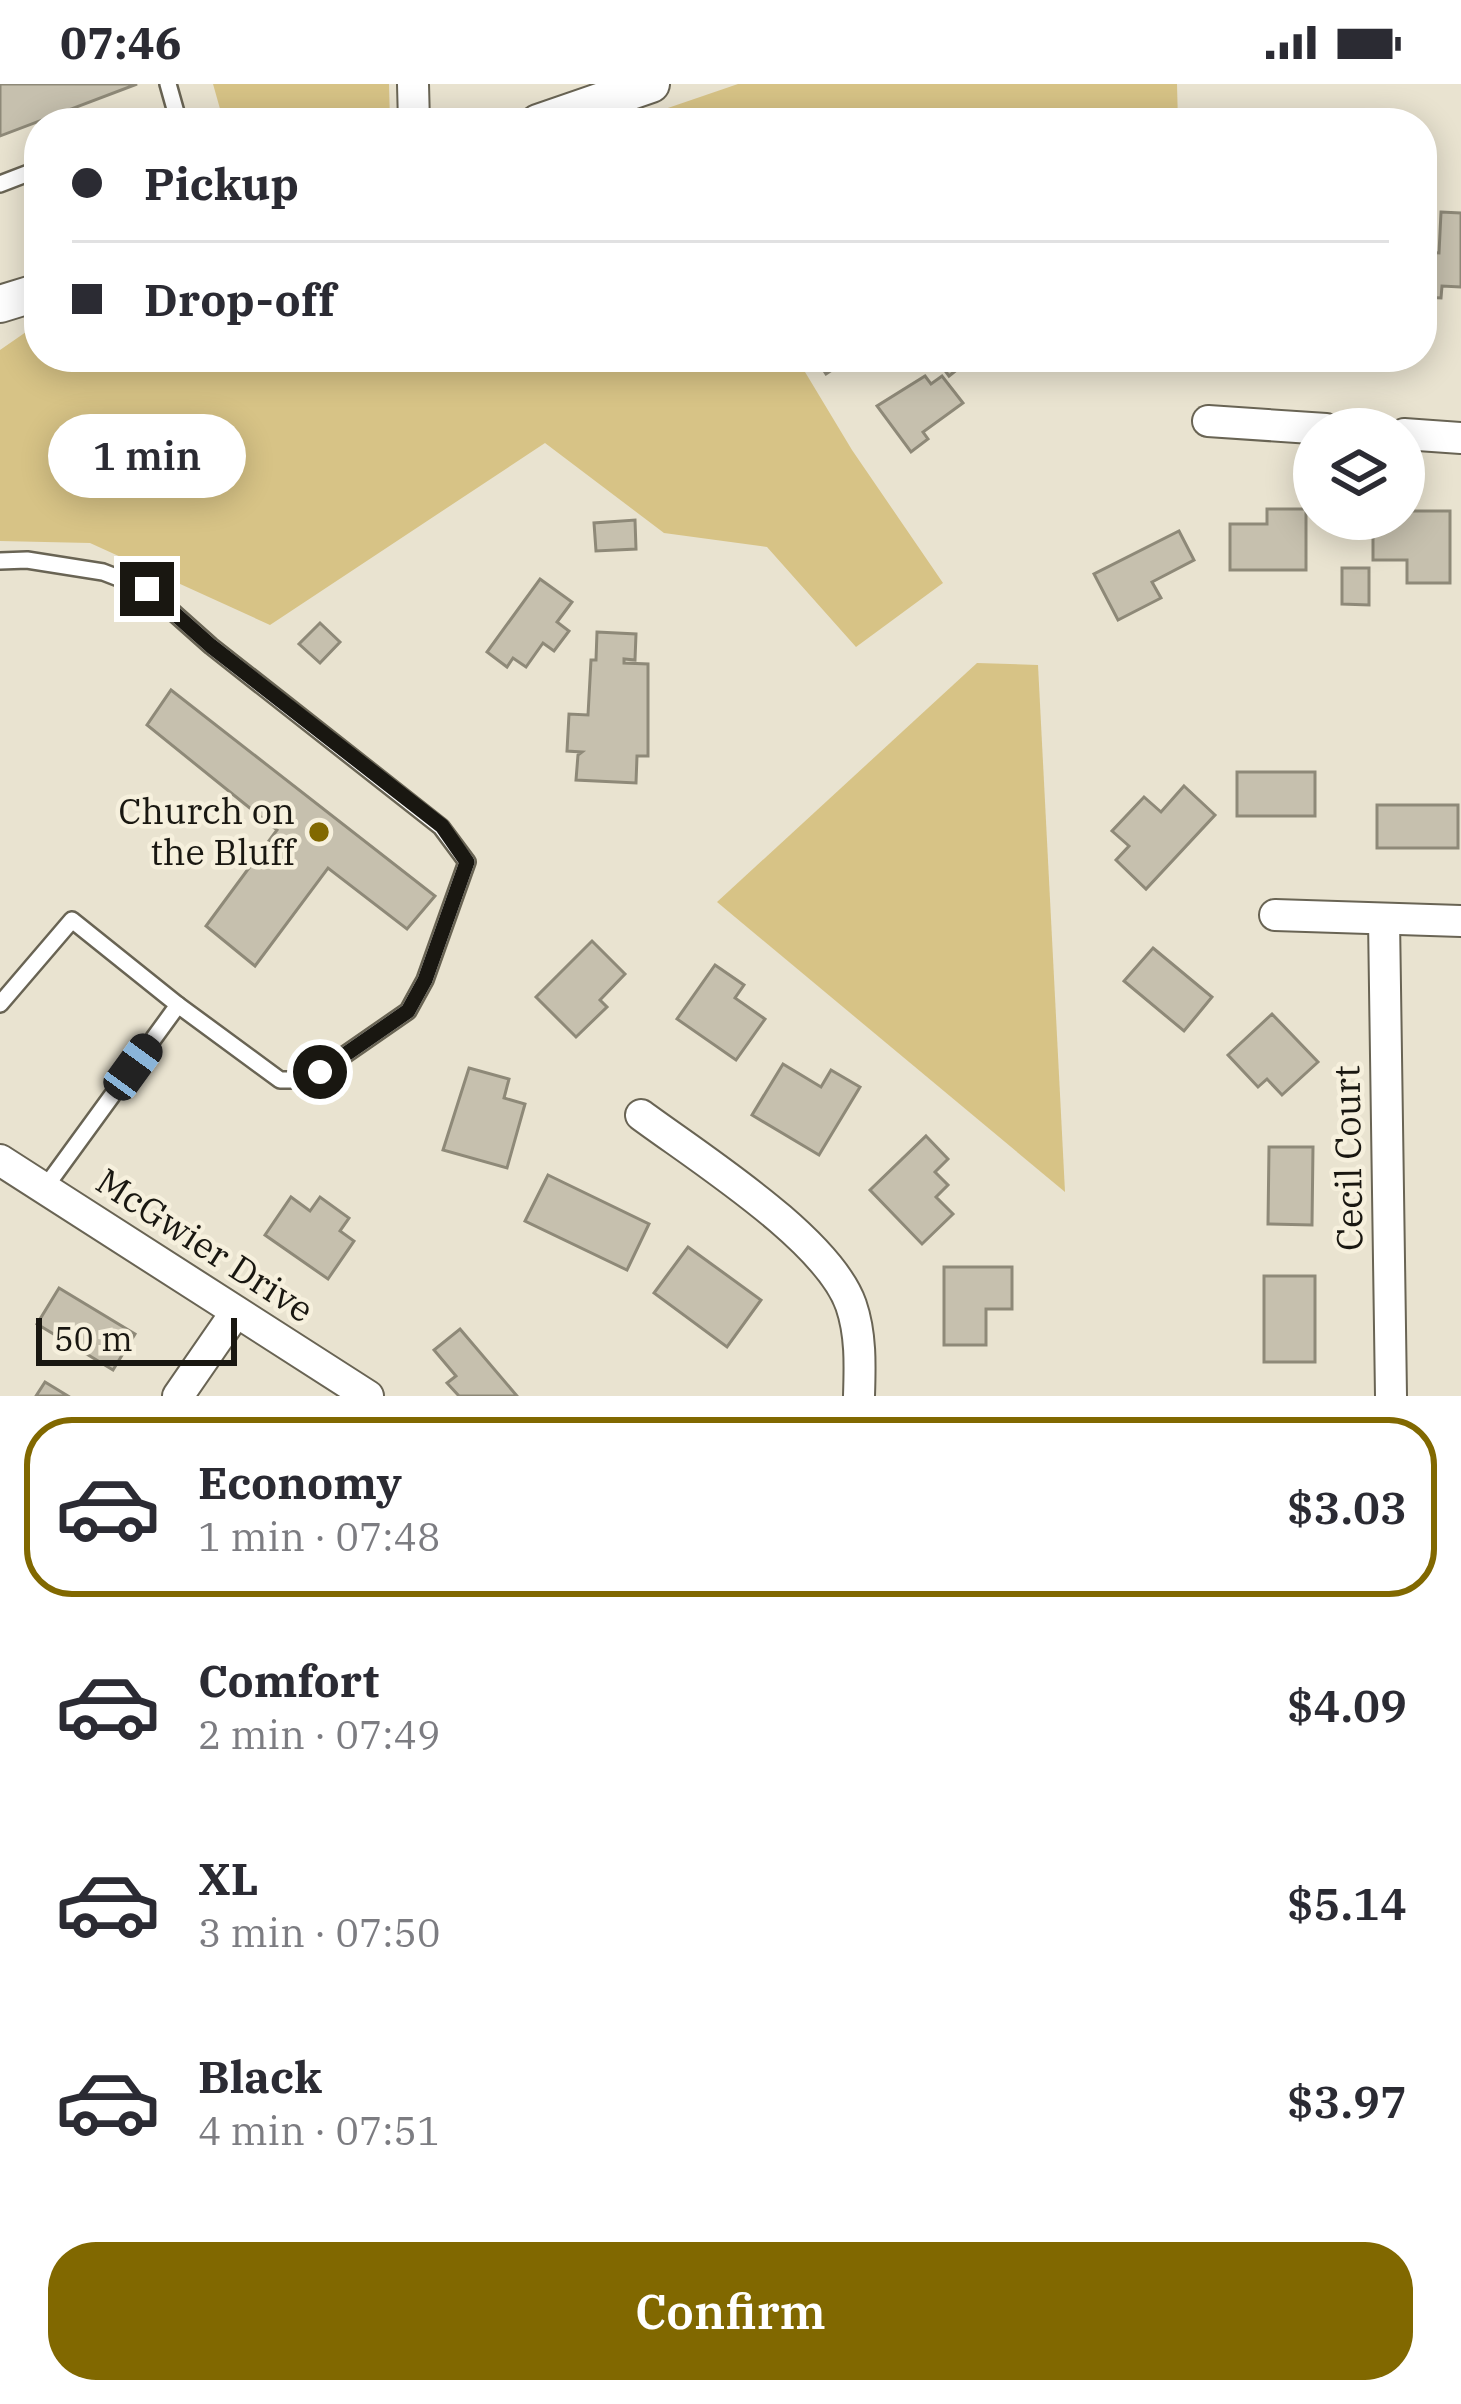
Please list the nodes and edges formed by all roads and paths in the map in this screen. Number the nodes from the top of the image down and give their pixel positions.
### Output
1 (651, 84) edge
2 (588, 96) edge
3 (1208, 421) dead end
4 (1293, 427) edge
5 (1425, 435) edge
6 (1461, 438) edge
7 (0, 561) edge
8 (1275, 915) dead end
9 (1384, 919) junction
10 (1461, 921) edge
11 (0, 1004) edge
12 (178, 1005) junction
13 (641, 1115) dead end
14 (0, 1160) edge
15 (44, 1189) junction
16 (236, 1312) junction
17 (178, 1396) edge
18 (368, 1396) edge
19 (860, 1396) edge
20 (1391, 1396) edge

1 - 2 street
3 - 4 street
5 - 6 street
7 - 12 lane
8 - 9 street
9 - 10 street
9 - 20 street, Cecil Court
11 - 12 lane
12 - 15 lane
13 - 19 street
14 - 15 street, McGwier Drive
15 - 16 street, McGwier Drive
16 - 17 street
16 - 18 street, McGwier Drive

